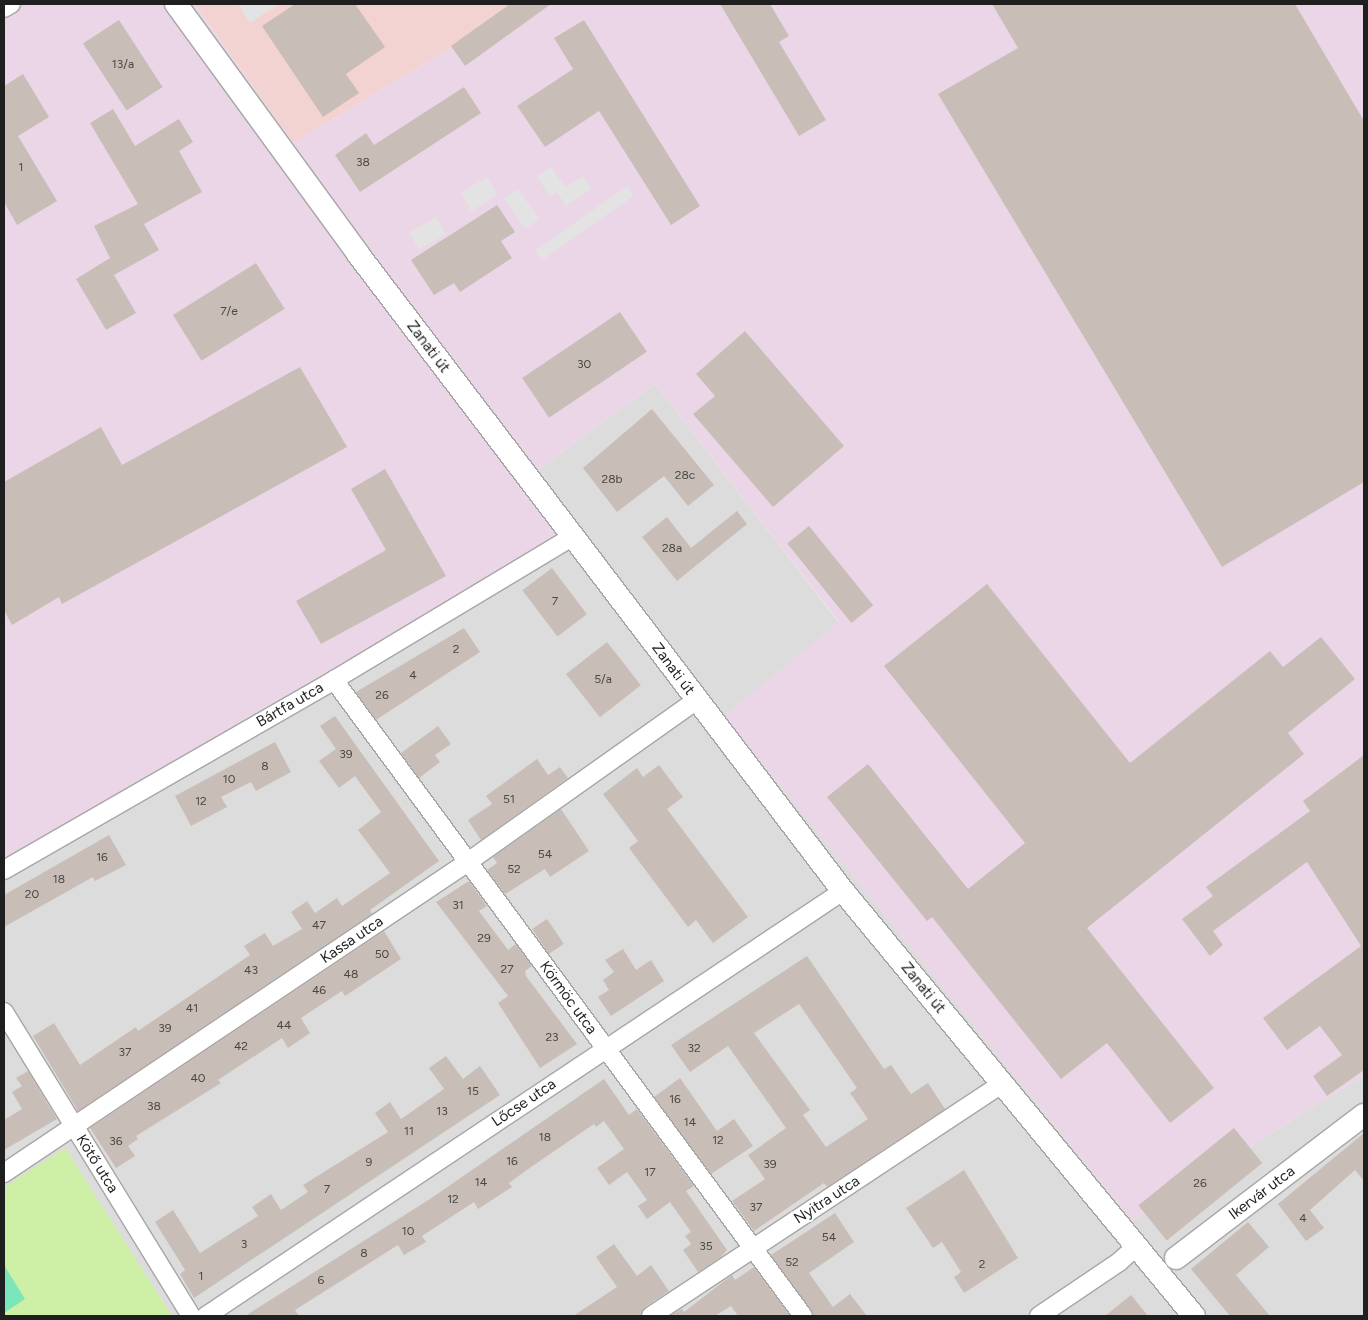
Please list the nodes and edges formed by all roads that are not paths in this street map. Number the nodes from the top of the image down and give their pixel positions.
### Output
1 (11, 4) edge
2 (176, 4) edge
3 (4, 8) edge
4 (574, 536) junction
5 (334, 680) junction
6 (697, 700) junction
7 (468, 862) junction
8 (4, 870) edge
9 (843, 891) junction
10 (4, 1012) edge
11 (606, 1048) junction
12 (1002, 1084) junction
13 (1364, 1115) edge
14 (74, 1126) junction
15 (4, 1172) edge
16 (1138, 1245) junction
17 (753, 1248) junction
18 (1168, 1265) junction
19 (190, 1316) edge
20 (206, 1316) edge
21 (651, 1316) edge
22 (803, 1316) edge
23 (1039, 1316) edge
24 (1194, 1316) edge

1 - 3 street
2 - 4 street, Zanati út
4 - 5 street, Bártfa utca
4 - 6 street, Zanati út
5 - 7 street, Körmöc utca
5 - 8 street, Bártfa utca
6 - 7 street, Kassa utca
6 - 9 street, Zanati út
7 - 11 street, Körmöc utca
7 - 14 street, Kassa utca
9 - 11 street, Lőcse utca
9 - 12 street, Zanati út
10 - 14 street, Kötő utca
11 - 17 street, Körmöc utca
11 - 20 street, Lőcse utca
12 - 16 street, Zanati út
12 - 17 street, Nyitra utca
13 - 18 street, Ikervár utca
14 - 15 street, Kassa utca
14 - 19 street, Kötő utca
16 - 18 street, Zanati út
16 - 23 street
17 - 21 street, Nyitra utca
17 - 22 street, Körmöc utca
18 - 24 street, Zanati út

